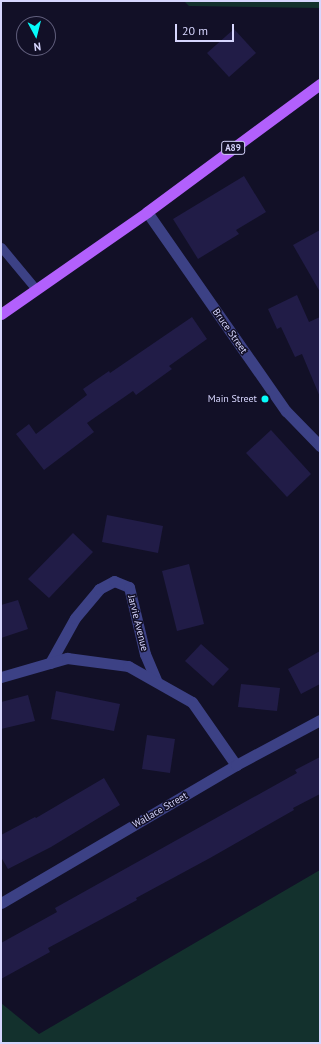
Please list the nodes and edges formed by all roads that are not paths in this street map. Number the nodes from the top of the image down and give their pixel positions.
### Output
1 (320, 84) edge
2 (147, 212) junction
3 (1, 247) edge
4 (36, 289) junction
5 (1, 314) edge
6 (320, 446) edge
7 (50, 663) junction
8 (1, 677) edge
9 (157, 682) junction
10 (320, 720) edge
11 (236, 765) junction
12 (1, 903) edge

1 - 2 main road, A89
2 - 4 main road, A89
2 - 6 street, Bruce Street
3 - 4 lane
4 - 5 main road, A89
7 - 8 street
7 - 9 street
7 - 9 street, Jarvie Avenue
9 - 11 street
10 - 11 street, Wallace Street
11 - 12 street, Wallace Street

